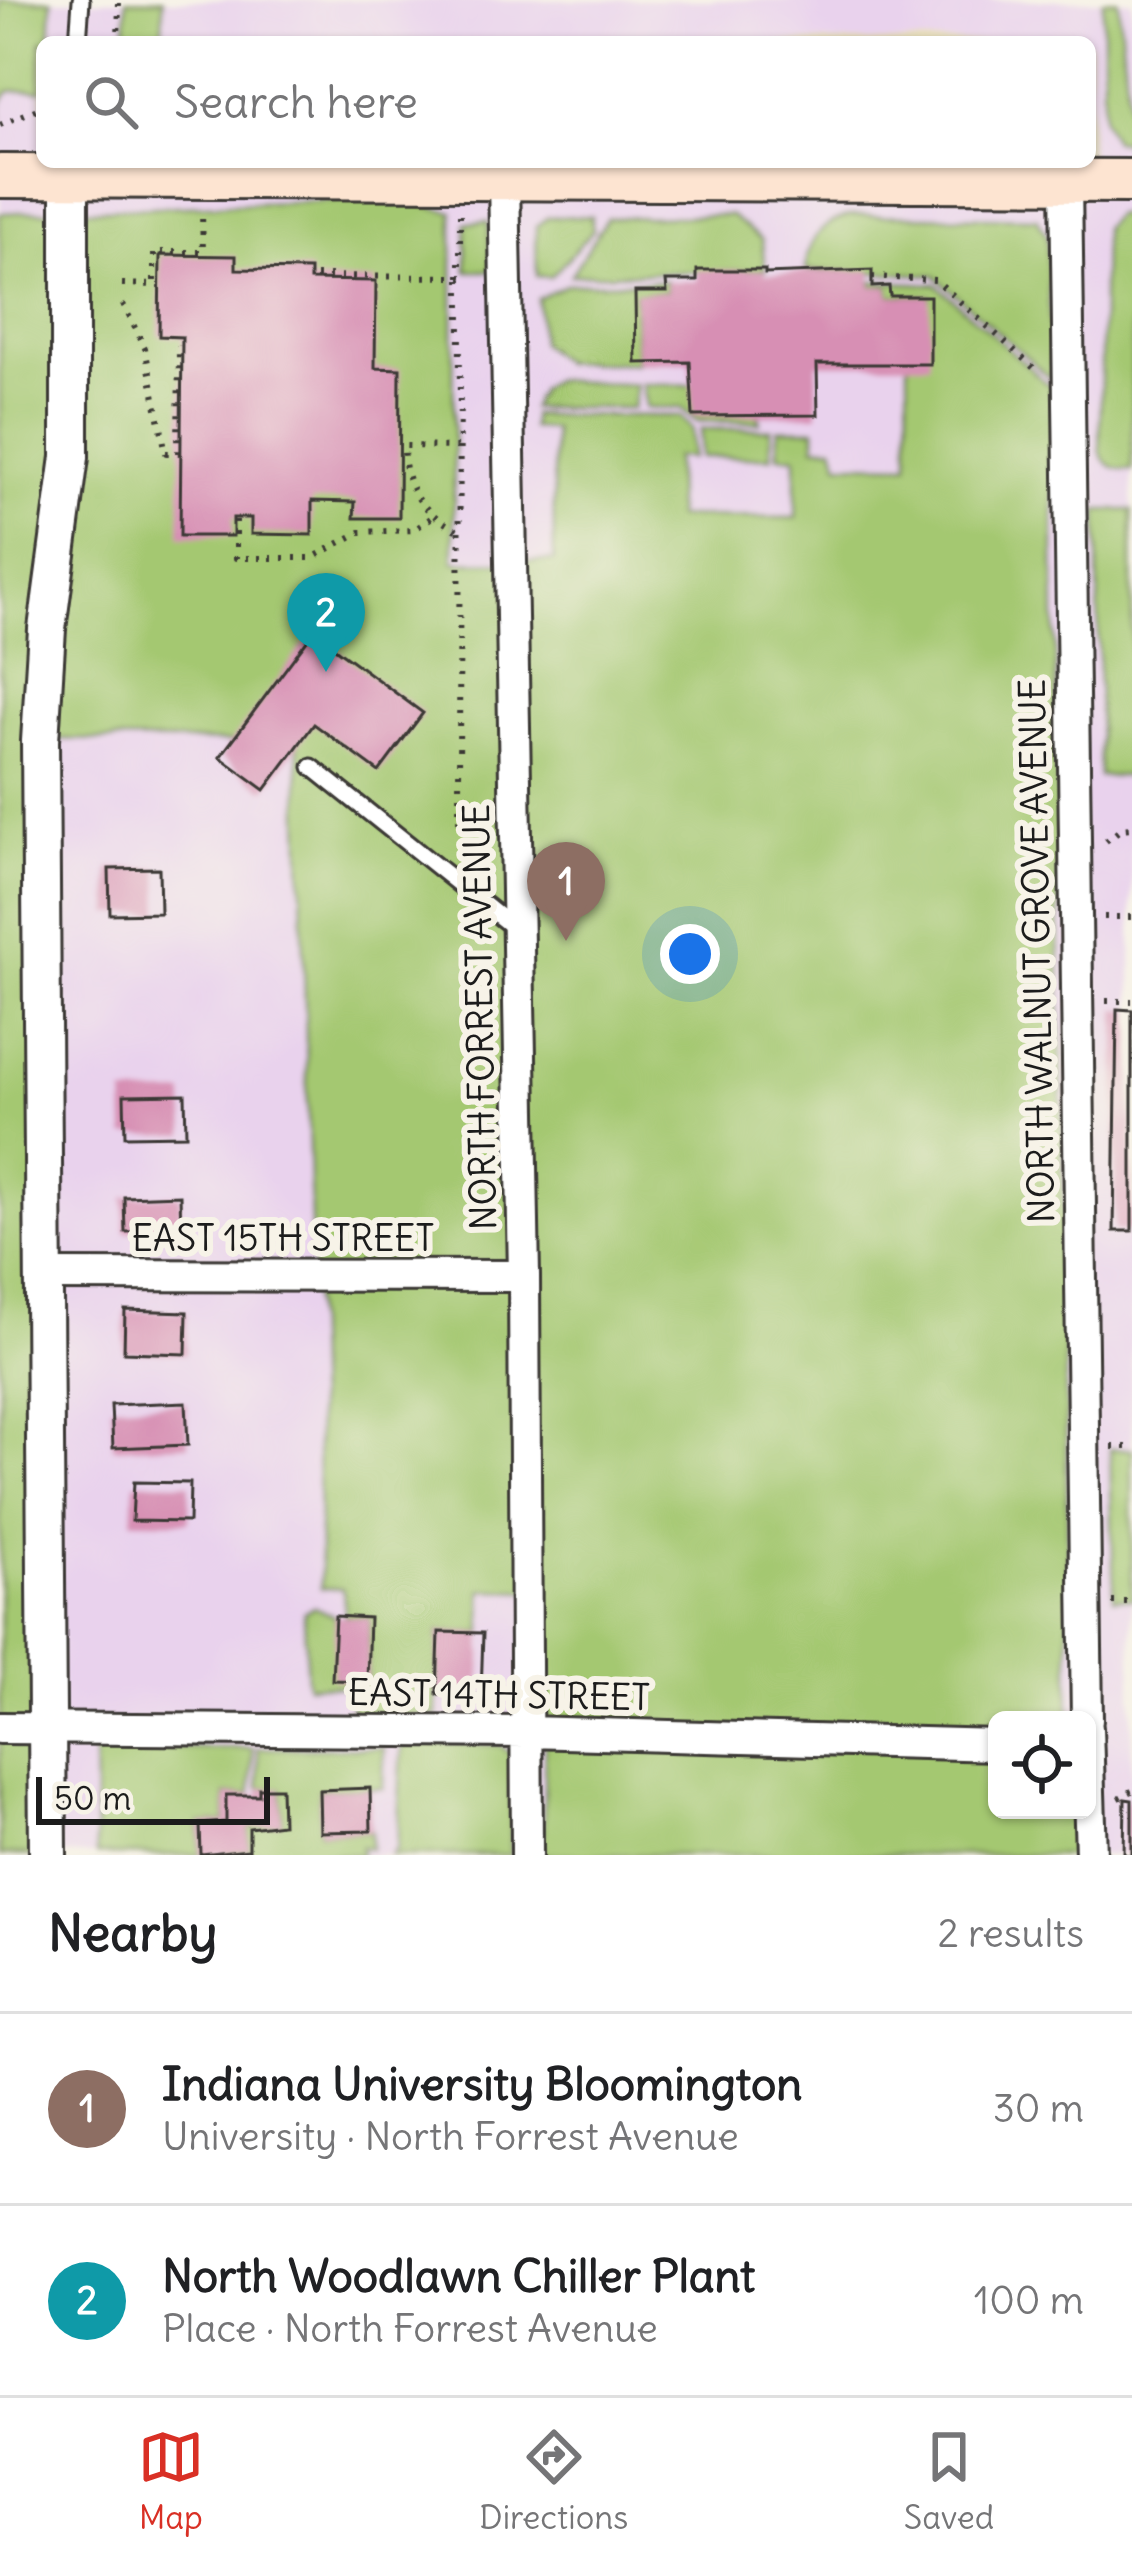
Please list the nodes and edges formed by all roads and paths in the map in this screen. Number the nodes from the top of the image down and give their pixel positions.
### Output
1 (81, 0) edge
2 (119, 0) edge
3 (78, 36) edge
4 (118, 36) edge
5 (36, 109) edge
6 (0, 124) edge
7 (70, 169) edge
8 (0, 176) edge
9 (504, 177) junction
10 (1132, 181) edge
11 (1066, 182) junction
12 (202, 196) dead end
13 (460, 211) dead end
14 (316, 276) dead end
15 (460, 277) junction
16 (872, 277) dead end
17 (122, 284) dead end
18 (123, 304) dead end
19 (179, 344) dead end
20 (1053, 385) dead end
21 (460, 447) junction
22 (433, 517) junction
23 (236, 520) dead end
24 (360, 520) dead end
25 (360, 532) junction
26 (459, 532) junction
27 (313, 767) dead end
28 (459, 822) dead end
29 (1132, 828) edge
30 (1095, 851) dead end
31 (1117, 917) dead end
32 (1132, 917) edge
33 (518, 931) junction
34 (1120, 1001) dead end
35 (1132, 1001) edge
36 (43, 1275) junction
37 (524, 1276) junction
38 (1104, 1447) dead end
39 (1132, 1447) edge
40 (1108, 1602) dead end
41 (1132, 1602) edge
42 (1087, 1711) edge
43 (0, 1728) edge
44 (47, 1730) junction
45 (527, 1732) junction
46 (988, 1745) edge
47 (1117, 1787) dead end
48 (1132, 1788) edge
49 (1089, 1819) edge
50 (48, 1855) edge
51 (527, 1855) edge
52 (1090, 1855) edge

1 - 3 lane
2 - 4 path
5 - 6 path
7 - 8 main road
7 - 9 main road
7 - 36 street
9 - 11 main road
9 - 33 street, NORTH FORREST AVENUE
10 - 11 main road
11 - 42 street, NORTH WALNUT GROVE AVENUE
12 - 17 path
13 - 15 path
14 - 15 path
15 - 21 path
16 - 20 path
18 - 19 path
21 - 22 path
21 - 26 path
22 - 25 path
22 - 26 path
23 - 25 path
24 - 25 path
26 - 28 path
27 - 33 lane
29 - 30 path
31 - 32 path
33 - 37 street, NORTH FORREST AVENUE
34 - 35 path
36 - 37 street, EAST 15TH STREET
36 - 44 street
37 - 45 street, NORTH FORREST AVENUE
38 - 39 path
40 - 41 path
43 - 44 street, EAST 14TH STREET
44 - 45 street, EAST 14TH STREET
44 - 50 street
45 - 46 street, EAST 14TH STREET
45 - 51 street, NORTH FORREST AVENUE
47 - 48 path
49 - 52 street, NORTH WALNUT GROVE AVENUE

